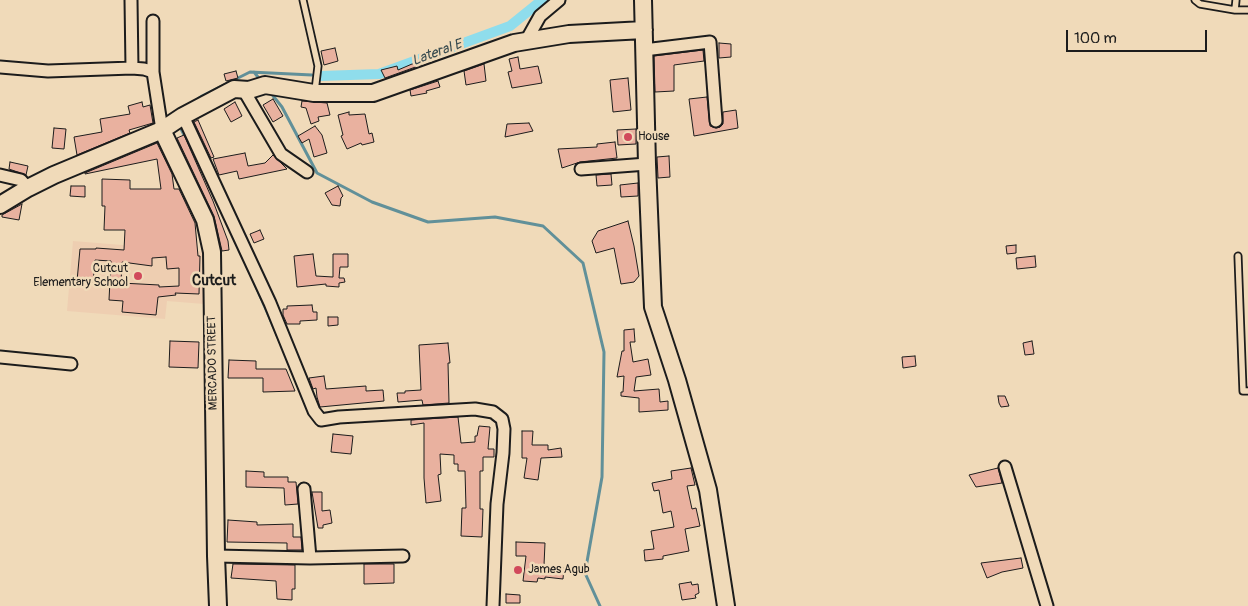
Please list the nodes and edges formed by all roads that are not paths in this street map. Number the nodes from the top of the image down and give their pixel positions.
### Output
1 (131, 0) edge
2 (303, 0) edge
3 (559, 0) edge
4 (643, 0) edge
5 (1195, 0) edge
6 (1236, 0) edge
7 (1235, 10) junction
8 (1248, 10) edge
9 (153, 21) dead end
10 (644, 30) junction
11 (526, 41) junction
12 (644, 50) junction
13 (0, 66) edge
14 (132, 68) junction
15 (153, 72) junction
16 (252, 88) junction
17 (314, 93) junction
18 (183, 116) junction
19 (716, 121) dead end
20 (162, 130) junction
21 (646, 164) junction
22 (581, 169) dead end
23 (307, 172) dead end
24 (0, 175) edge
25 (28, 188) junction
26 (0, 205) edge
27 (1238, 256) dead end
28 (0, 357) edge
29 (71, 364) dead end
30 (1248, 391) edge
31 (1005, 466) dead end
32 (304, 489) dead end
33 (216, 556) junction
34 (403, 556) dead end
35 (310, 558) junction
36 (218, 606) edge
37 (493, 606) edge
38 (726, 606) edge
39 (1047, 606) edge

1 - 14 street
2 - 17 lane
3 - 11 street
4 - 10 street
5 - 7 lane
6 - 7 lane
7 - 8 lane
9 - 15 street
10 - 11 street
10 - 12 street
11 - 17 street
12 - 19 street
12 - 21 street
13 - 14 street
14 - 15 street
15 - 20 street
16 - 17 street
16 - 18 street
16 - 23 street
18 - 20 street
18 - 37 street
20 - 25 street
20 - 33 street, MERCADO STREET
21 - 22 street
21 - 38 street
24 - 25 street
25 - 26 street
27 - 30 lane
28 - 29 street
31 - 39 street
32 - 35 street
33 - 35 street
33 - 36 street, MERCADO STREET
34 - 35 street

